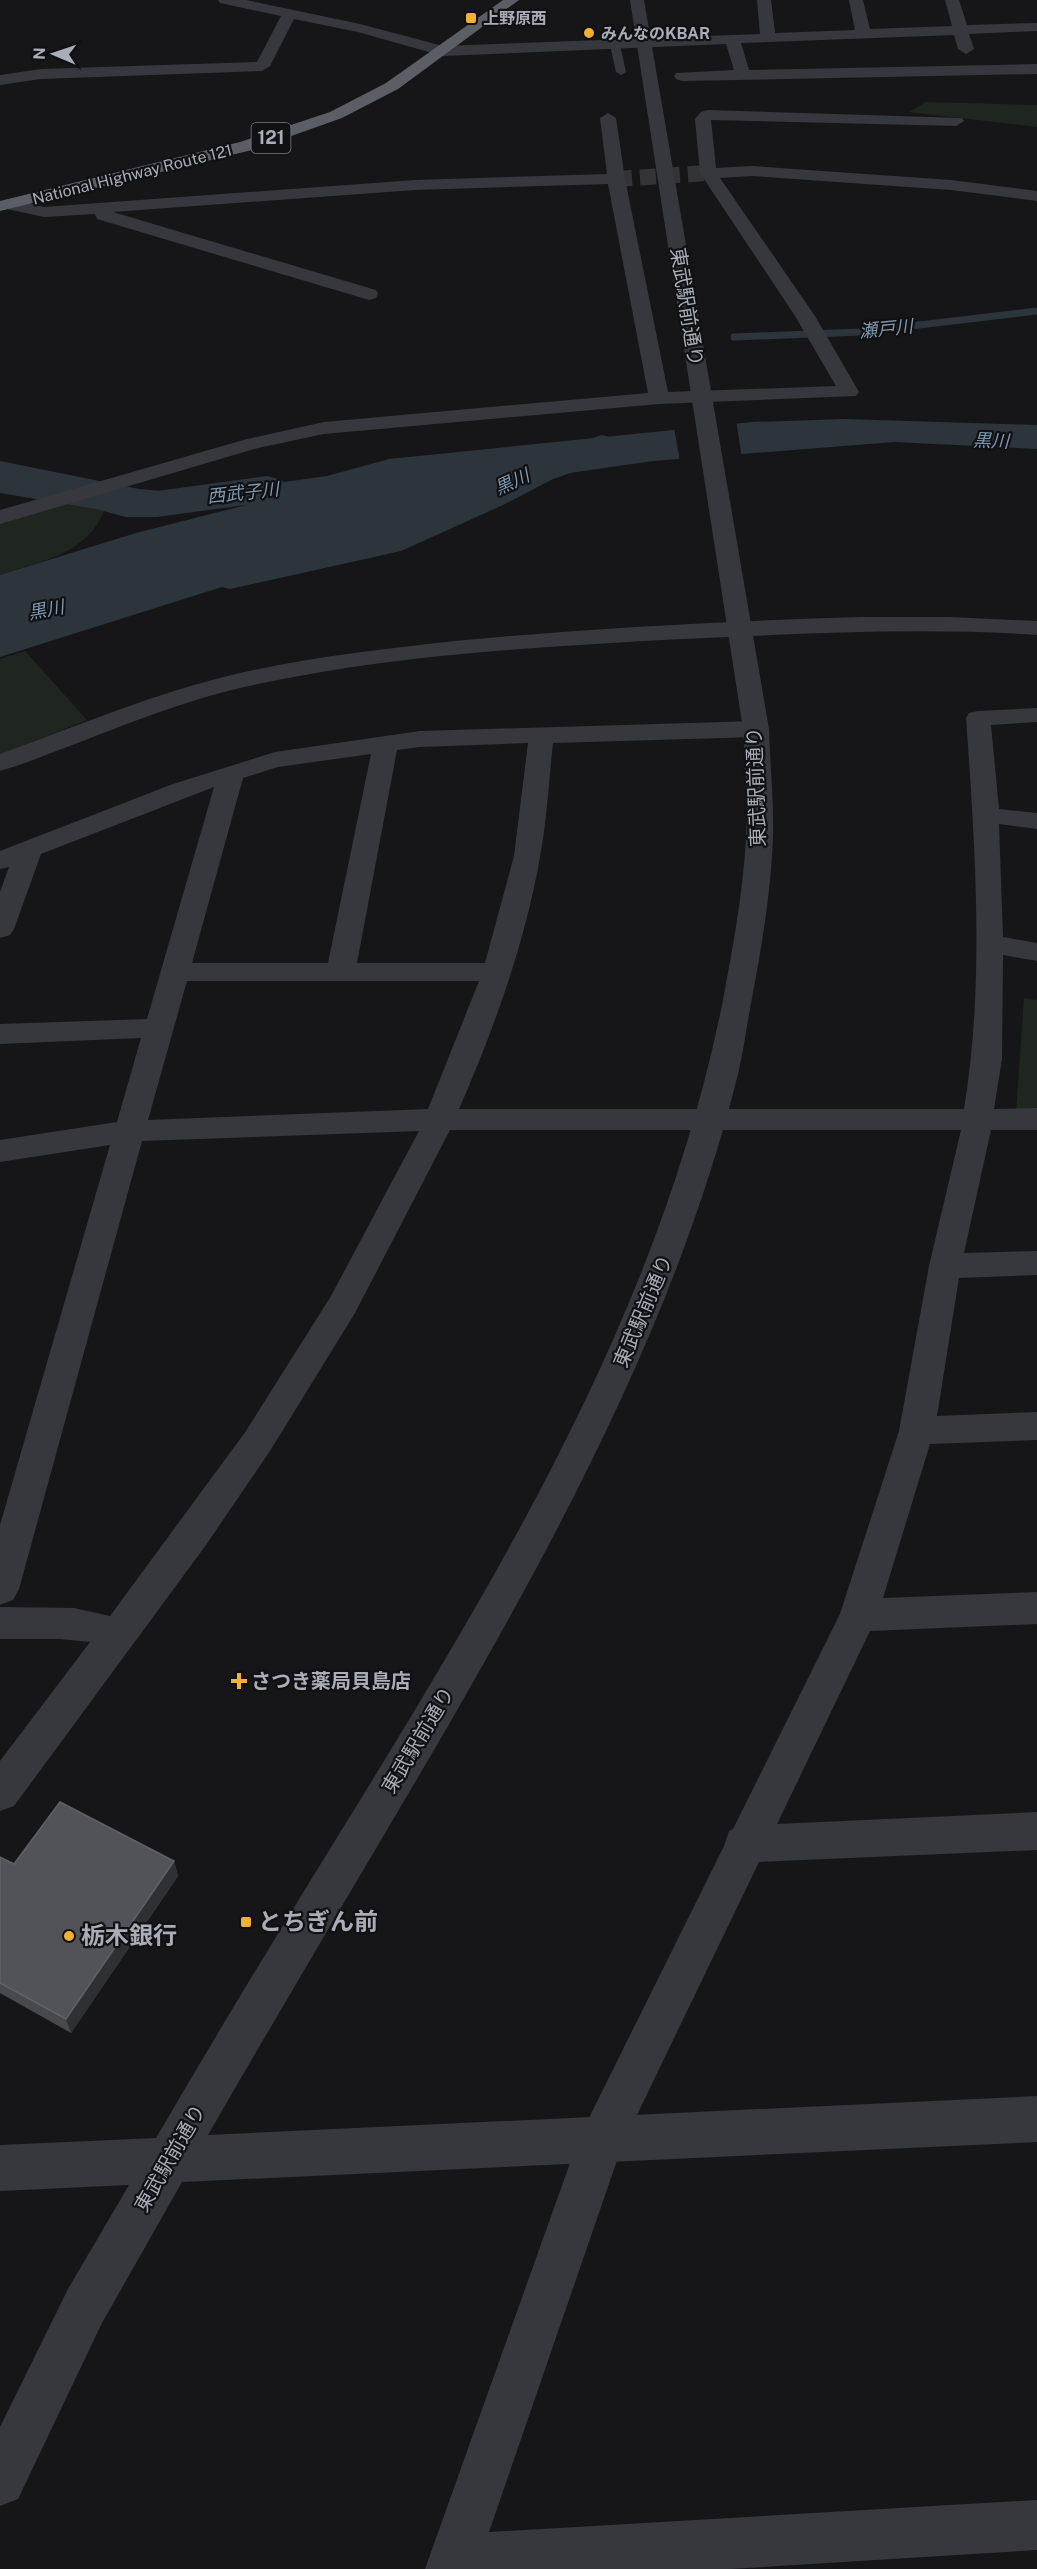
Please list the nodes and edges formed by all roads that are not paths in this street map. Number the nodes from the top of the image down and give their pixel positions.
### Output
1 (225, 0) edge
2 (512, 0) edge
3 (638, 0) edge
4 (764, 0) edge
5 (856, 0) edge
6 (952, 0) edge
7 (290, 14) junction
8 (1037, 27) edge
9 (961, 31) junction
10 (863, 33) junction
11 (768, 38) junction
12 (732, 39) junction
13 (643, 44) junction
14 (615, 45) junction
15 (443, 51) junction
16 (1037, 69) edge
17 (973, 71) junction
18 (621, 72) dead end
19 (743, 75) junction
20 (682, 76) dead end
21 (0, 80) edge
22 (608, 118) dead end
23 (956, 121) dead end
24 (708, 173) junction
25 (616, 179) junction
26 (1037, 196) edge
27 (4, 205) edge
28 (84, 209) junction
29 (369, 294) dead end
30 (658, 398) junction
31 (702, 400) junction
32 (0, 517) edge
33 (738, 624) junction
34 (1037, 628) edge
35 (1037, 715) edge
36 (756, 729) junction
37 (541, 736) junction
38 (386, 744) junction
39 (0, 763) edge
40 (231, 774) junction
41 (987, 815) junction
42 (1037, 821) edge
43 (29, 850) junction
44 (0, 861) edge
45 (0, 929) edge
46 (989, 944) junction
47 (1037, 952) edge
48 (341, 970) junction
49 (176, 972) junction
50 (497, 972) junction
51 (158, 1029) junction
52 (0, 1034) edge
53 (712, 1118) junction
54 (441, 1119) junction
55 (1037, 1119) edge
56 (979, 1120) junction
57 (130, 1131) junction
58 (0, 1151) edge
59 (1037, 1263) edge
60 (945, 1266) junction
61 (1037, 1426) edge
62 (917, 1431) junction
63 (0, 1589) edge
64 (1037, 1608) edge
65 (859, 1615) junction
66 (0, 1623) edge
67 (117, 1635) junction
68 (0, 1793) edge
69 (1037, 1831) edge
70 (744, 1844) junction
71 (1037, 2119) edge
72 (602, 2138) junction
73 (169, 2159) junction
74 (0, 2168) edge
75 (0, 2481) edge
76 (1037, 2525) edge
77 (453, 2565) edge

1 - 7 street
2 - 15 highway, National Highway Route 121 / 121
3 - 13 street, 東武駅前通り
4 - 11 street
5 - 10 street
6 - 9 street
7 - 15 street
7 - 21 street
8 - 9 street
9 - 10 street
9 - 17 street
10 - 11 street
11 - 12 street
12 - 13 street
12 - 19 street
13 - 14 street
13 - 31 street, 東武駅前通り
14 - 15 street
14 - 18 lane
15 - 27 highway, National Highway Route 121 / 121
16 - 17 street
17 - 19 street
19 - 20 street
22 - 25 street
23 - 24 street
24 - 26 street
24 - 31 street
25 - 28 street
25 - 30 street
27 - 28 street
28 - 29 street
30 - 31 street
30 - 32 street
31 - 33 street, 東武駅前通り
33 - 34 street
33 - 36 street, 東武駅前通り
33 - 39 street
35 - 41 street
36 - 37 street
36 - 53 street, 東武駅前通り
37 - 38 street
37 - 50 street
38 - 40 street
38 - 48 street
40 - 43 street
40 - 49 street
41 - 42 street
41 - 46 street
43 - 44 street
43 - 45 street
46 - 47 street
46 - 56 street
48 - 49 street
48 - 50 street
49 - 51 street
50 - 54 street
51 - 52 street
51 - 57 street
53 - 54 street
53 - 56 street
53 - 73 street, 東武駅前通り
54 - 57 street
54 - 67 street
55 - 56 street
56 - 60 street
57 - 58 street
57 - 63 street
59 - 60 street
60 - 62 street
61 - 62 street
62 - 65 street
64 - 65 street
65 - 70 street
66 - 67 street
67 - 68 street
69 - 70 street
70 - 72 street
71 - 72 street
72 - 73 street
72 - 77 street
73 - 74 street
73 - 75 street, 東武駅前通り
76 - 77 street

